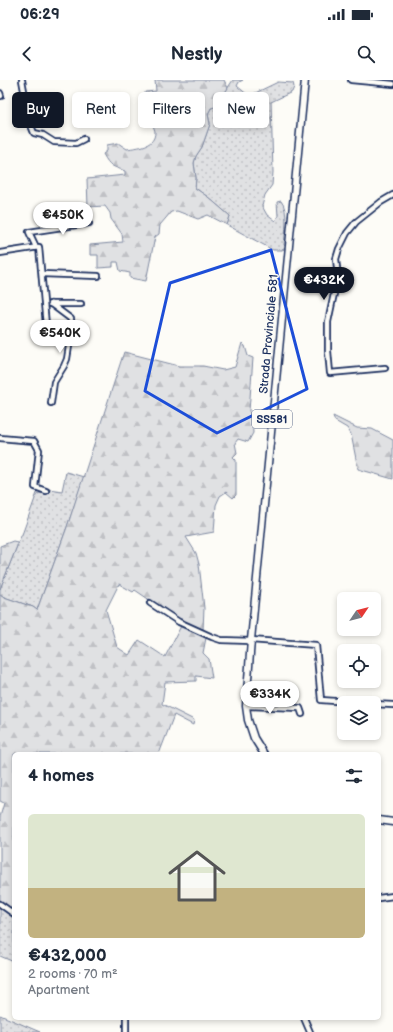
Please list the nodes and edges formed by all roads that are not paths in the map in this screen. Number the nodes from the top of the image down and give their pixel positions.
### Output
1 (22, 80) edge
2 (305, 80) edge
3 (351, 80) edge
4 (393, 84) edge
5 (84, 139) dead end
6 (393, 195) edge
7 (89, 223) dead end
8 (36, 247) junction
9 (0, 253) edge
10 (42, 274) junction
11 (98, 276) dead end
12 (44, 304) junction
13 (51, 304) junction
14 (80, 304) dead end
15 (46, 325) dead end
16 (385, 368) dead end
17 (51, 403) dead end
18 (0, 438) edge
19 (46, 491) dead end
20 (150, 603) dead end
21 (251, 641) junction
22 (337, 701) edge
23 (381, 704) edge
24 (393, 705) edge
25 (246, 706) junction
26 (302, 714) dead end
27 (263, 752) edge
28 (381, 820) edge
29 (393, 822) edge
30 (393, 896) edge
31 (381, 898) edge
32 (0, 904) edge
33 (12, 913) edge
34 (126, 1020) edge
35 (305, 1020) edge
36 (126, 1032) edge
37 (310, 1032) edge

1 - 5 street
2 - 21 main road, Strada Provinciale 581 / SS581
3 - 4 street
6 - 16 street
7 - 8 street
8 - 9 street
8 - 10 street
10 - 11 street
10 - 12 street
12 - 13 street
12 - 15 street
13 - 14 street
13 - 17 street
18 - 19 street
20 - 21 street
21 - 22 street
21 - 25 main road, Strada Provinciale 581 / SS581
23 - 24 street
25 - 26 street
25 - 27 main road, Strada Provinciale 581 / SS581
28 - 29 main road
30 - 31 street
32 - 33 street
34 - 36 street
35 - 37 street

